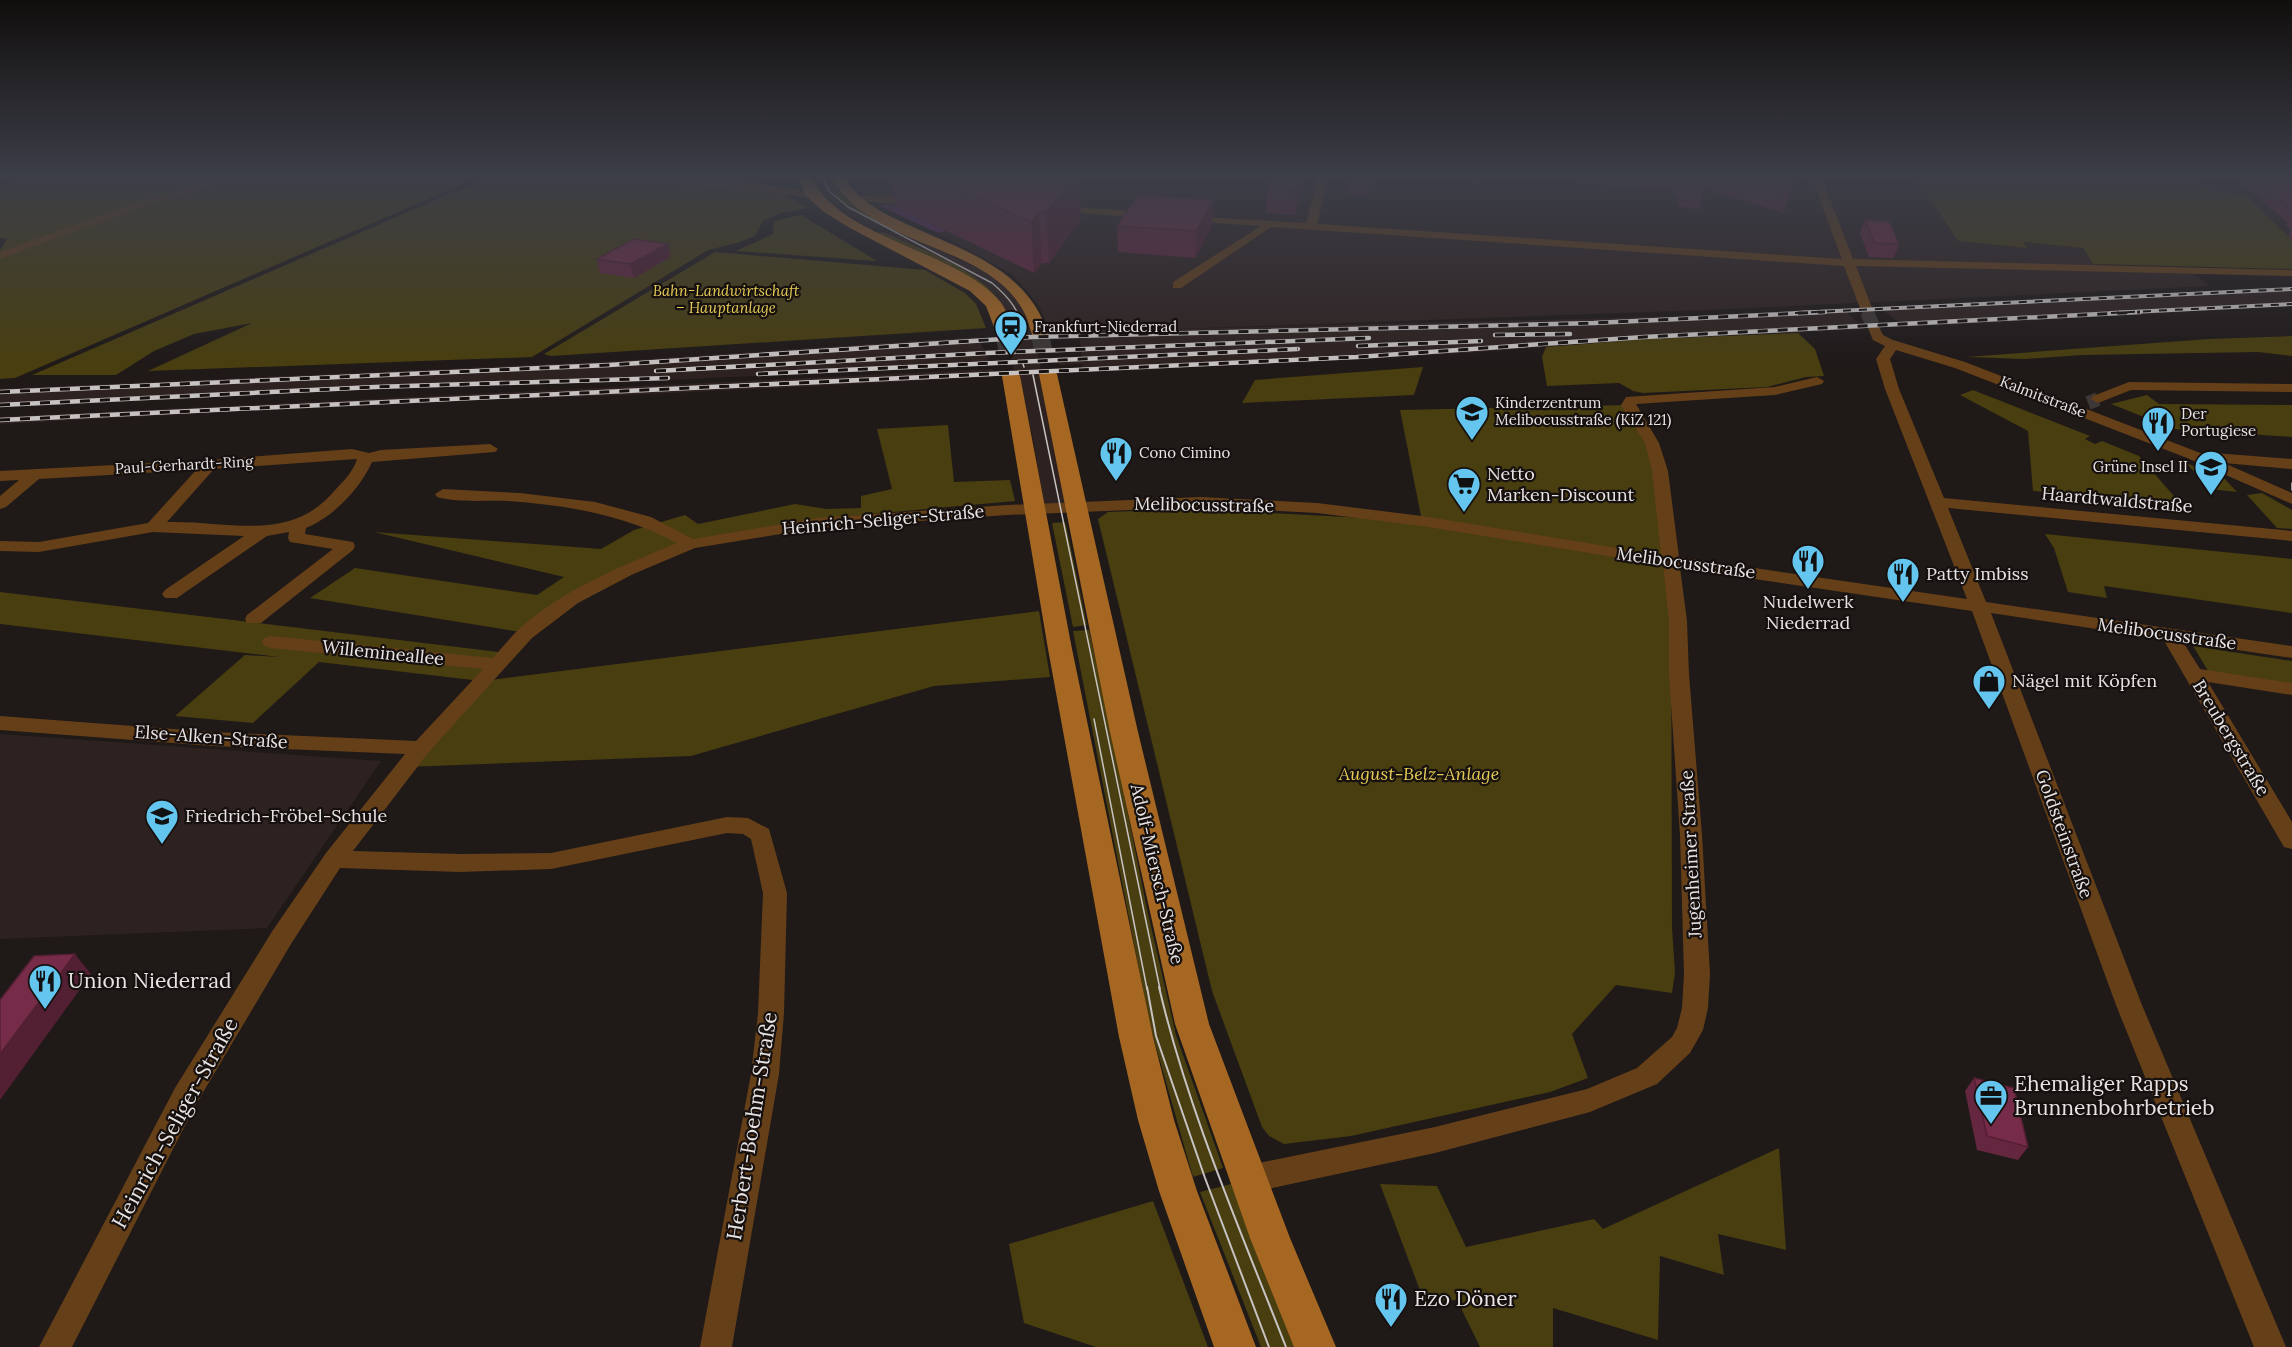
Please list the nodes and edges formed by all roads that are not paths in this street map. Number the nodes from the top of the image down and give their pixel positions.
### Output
1 (46, 239) edge
2 (883, 239) edge
3 (928, 239) edge
4 (1249, 239) edge
5 (1503, 239) edge
6 (1840, 239) edge
7 (0, 256) edge
8 (1849, 262) junction
9 (2292, 273) edge
10 (1177, 285) dead end
11 (1866, 308) tunnel mouth
12 (1874, 328) tunnel mouth
13 (1040, 334) tunnel mouth
14 (1005, 336) tunnel mouth
15 (1893, 345) junction
16 (1048, 372) tunnel mouth
17 (1011, 374) tunnel mouth
18 (1817, 381) dead end
19 (2292, 388) edge
20 (2073, 409) junction
21 (490, 449) dead end
22 (2192, 455) junction
23 (365, 459) junction
24 (2252, 461) junction
25 (2292, 464) edge
26 (209, 465) junction
27 (35, 474) junction
28 (0, 476) edge
29 (2244, 476) junction
30 (443, 494) dead end
31 (2292, 500) edge
32 (1938, 502) junction
33 (0, 504) edge
34 (1077, 506) junction
35 (1037, 508) junction
36 (298, 525) junction
37 (153, 527) junction
38 (261, 532) junction
39 (2292, 536) edge
40 (691, 544) junction
41 (0, 546) edge
42 (1671, 561) junction
43 (171, 594) dead end
44 (1979, 606) junction
45 (254, 619) dead end
46 (2170, 635) junction
47 (271, 642) dead end
48 (2292, 652) edge
49 (496, 663) junction
50 (2193, 674) junction
51 (2292, 689) edge
52 (0, 723) edge
53 (422, 748) junction
54 (2292, 841) edge
55 (334, 859) junction
56 (1249, 1179) junction
57 (55, 1347) edge
58 (716, 1347) edge
59 (1235, 1347) edge
60 (1315, 1347) edge
61 (2270, 1347) edge

1 - 7 street
2 - 14 main road
3 - 13 main road
4 - 10 street
5 - 8 street
6 - 8 street
8 - 9 street
8 - 11 street
12 - 15 street
15 - 20 street, Kalmitstraße
15 - 32 street, Goldsteinstraße
16 - 34 main road, Adolf-Miersch-Straße
17 - 35 main road
18 - 42 street, Jugenheimer Straße
19 - 20 street
20 - 22 street, Kalmitstraße
21 - 23 street, Paul-Gerhardt-Ring
22 - 24 street
22 - 29 street
23 - 26 street, Paul-Gerhardt-Ring
23 - 36 street
24 - 25 street
24 - 29 street
26 - 27 street, Paul-Gerhardt-Ring
26 - 37 street
27 - 28 street, Paul-Gerhardt-Ring
27 - 33 street
29 - 31 street
30 - 40 street
32 - 39 street, Haardtwaldstraße
32 - 44 street, Goldsteinstraße
34 - 35 street, Heinrich-Seliger-Straße
34 - 42 street, Melibocusstraße
34 - 56 main road, Adolf-Miersch-Straße
35 - 40 street, Heinrich-Seliger-Straße
35 - 59 main road
36 - 38 street
36 - 45 street
37 - 38 street
37 - 41 street
38 - 43 street
40 - 49 street, Heinrich-Seliger-Straße
42 - 44 street, Melibocusstraße
42 - 56 street, Jugenheimer Straße
44 - 46 street, Melibocusstraße
44 - 61 street, Goldsteinstraße
46 - 48 street, Melibocusstraße
46 - 50 street, Breubergstraße
47 - 49 street, Willemineallee
49 - 53 street, Heinrich-Seliger-Straße
50 - 51 street, Melibocusstraße
50 - 54 street, Breubergstraße
52 - 53 street, Else-Alken-Straße
53 - 55 street, Heinrich-Seliger-Straße
55 - 57 street, Heinrich-Seliger-Straße
55 - 58 street, Herbert-Boehm-Straße
56 - 60 main road, Adolf-Miersch-Straße

